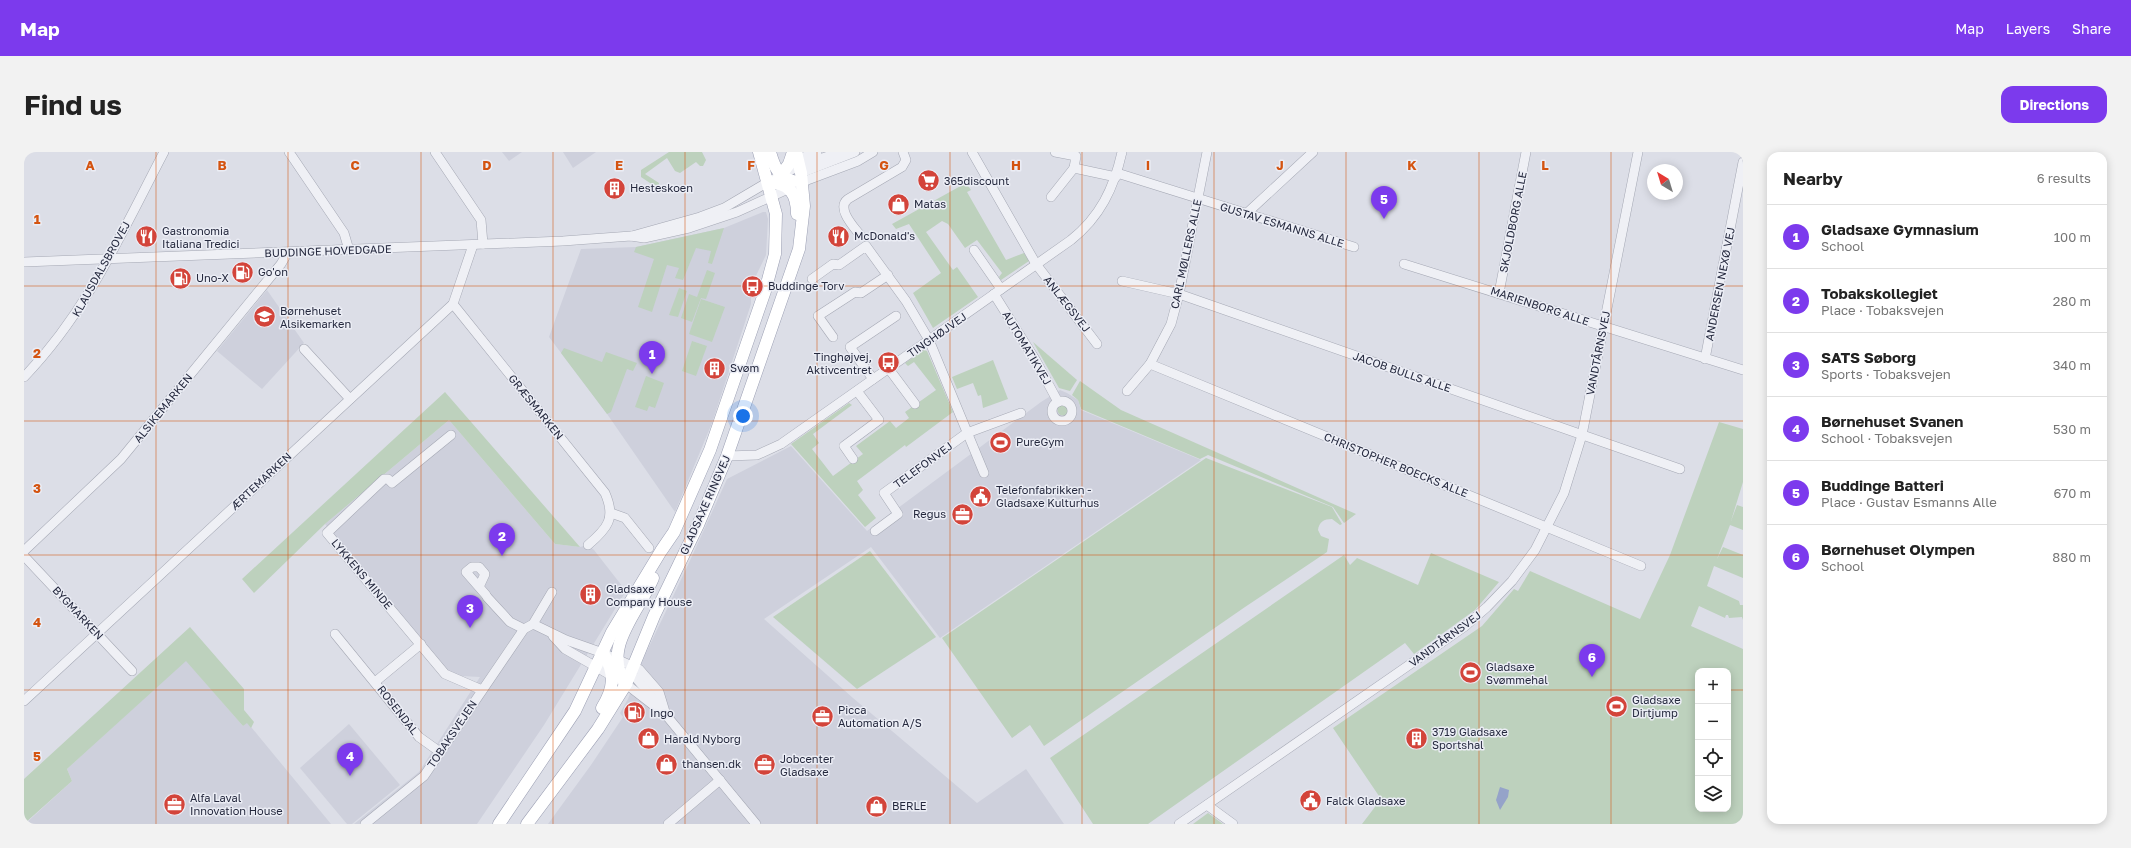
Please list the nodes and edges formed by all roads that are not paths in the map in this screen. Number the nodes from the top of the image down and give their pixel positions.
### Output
1 (164, 152) edge
2 (289, 152) edge
3 (435, 152) edge
4 (759, 152) edge
5 (770, 152) edge
6 (817, 152) edge
7 (840, 152) edge
8 (855, 152) edge
9 (874, 152) edge
10 (903, 152) edge
11 (972, 152) edge
12 (1056, 152) edge
13 (1122, 152) edge
14 (1207, 152) edge
15 (1313, 152) edge
16 (1526, 152) edge
17 (1638, 152) edge
18 (1743, 162) edge
19 (798, 163) edge
20 (1074, 168) junction
21 (1117, 175) junction
22 (778, 187) junction
23 (1051, 197) dead end
24 (1197, 198) junction
25 (1246, 214) junction
26 (860, 235) dead end
27 (631, 236) junction
28 (483, 244) junction
29 (472, 245) junction
30 (1354, 247) dead end
31 (349, 250) junction
32 (974, 250) dead end
33 (288, 252) junction
34 (108, 258) junction
35 (24, 262) edge
36 (1036, 264) junction
37 (1404, 264) dead end
38 (793, 267) junction
39 (888, 275) junction
40 (812, 279) dead end
41 (1122, 281) dead end
42 (997, 292) junction
43 (1499, 293) junction
44 (1179, 294) junction
45 (453, 304) junction
46 (896, 316) dead end
47 (1603, 326) junction
48 (833, 337) dead end
49 (929, 340) junction
50 (1097, 344) dead end
51 (304, 349) dead end
52 (1705, 359) junction
53 (1150, 364) junction
54 (889, 369) junction
55 (1743, 370) edge
56 (24, 377) edge
57 (873, 379) junction
58 (857, 391) junction
59 (1128, 391) dead end
60 (350, 399) junction
61 (1058, 402) dead end
62 (915, 404) dead end
63 (1021, 413) dead end
64 (967, 433) junction
65 (451, 434) dead end
66 (1582, 435) junction
67 (727, 456) junction
68 (853, 459) dead end
69 (1680, 469) dead end
70 (984, 473) dead end
71 (611, 513) junction
72 (1547, 528) junction
73 (875, 531) dead end
74 (588, 545) dead end
75 (655, 549) junction
76 (24, 551) edge
77 (24, 556) edge
78 (1641, 566) dead end
79 (479, 588) dead end
80 (552, 592) dead end
81 (533, 624) junction
82 (524, 629) junction
83 (550, 632) junction
84 (97, 634) junction
85 (334, 634) dead end
86 (421, 644) junction
87 (603, 653) junction
88 (610, 669) junction
89 (132, 671) dead end
90 (630, 675) junction
91 (375, 682) junction
92 (482, 690) junction
93 (24, 701) edge
94 (666, 715) junction
95 (440, 752) junction
96 (567, 770) junction
97 (720, 780) junction
98 (1207, 805) junction
99 (365, 824) edge
100 (499, 824) edge
101 (527, 824) edge
102 (668, 824) edge
103 (756, 824) edge
104 (1179, 824) edge
105 (1233, 824) edge

1 - 34 street, KLAUSDALSBROVEJ
2 - 31 street
3 - 28 street
4 - 22 main road
5 - 22 main road
6 - 19 street
7 - 19 street
8 - 19 street
9 - 19 street
10 - 26 street
11 - 36 street
12 - 20 street
13 - 21 street, TINGHØJVEJ
14 - 24 street, CARL MØLLERS ALLE
15 - 25 street
16 - 43 street, SKJOLDBORG ALLE
17 - 47 street, VANDTÅRNSVEJ
18 - 52 street, ANDERSEN NEXØ VEJ
19 - 22 main road
19 - 22 main road
19 - 38 main road, GLADSAXE RINGVEJ
20 - 21 street
20 - 23 street
21 - 24 street, GUSTAV ESMANNS ALLE
21 - 36 street, TINGHØJVEJ
22 - 27 street, BUDDINGE HOVEDGADE
22 - 27 street, BUDDINGE HOVEDGADE
22 - 38 main road
22 - 75 main road, GLADSAXE RINGVEJ
24 - 25 street, GUSTAV ESMANNS ALLE
24 - 44 street, CARL MØLLERS ALLE
25 - 30 street, GUSTAV ESMANNS ALLE
27 - 28 street, BUDDINGE HOVEDGADE
28 - 29 street, BUDDINGE HOVEDGADE
29 - 31 street, BUDDINGE HOVEDGADE
29 - 45 street, ÆRTEMARKEN
31 - 33 street, BUDDINGE HOVEDGADE
32 - 42 street
33 - 34 street, BUDDINGE HOVEDGADE
33 - 76 street, ALSIKEMARKEN
34 - 35 street, BUDDINGE HOVEDGADE
34 - 56 street, KLAUSDALSBROVEJ
36 - 42 street, TINGHØJVEJ
36 - 50 street, ANLÆGSVEJ
37 - 43 street, MARIENBORG ALLE
38 - 67 main road, GLADSAXE RINGVEJ
39 - 40 street
39 - 48 street
39 - 49 street
41 - 44 street, JACOB BULLS ALLE
42 - 49 street, TINGHØJVEJ
42 - 61 street, AUTOMATIKVEJ
43 - 47 street, MARIENBORG ALLE
44 - 53 street, CARL MØLLERS ALLE
44 - 66 street, JACOB BULLS ALLE
45 - 60 street, ÆRTEMARKEN
45 - 71 street, GRÆSMARKEN
46 - 57 street
47 - 52 street, MARIENBORG ALLE
47 - 66 street, VANDTÅRNSVEJ
49 - 54 street, TINGHØJVEJ
49 - 64 street
51 - 60 street
52 - 55 street, MARIENBORG ALLE
53 - 59 street, CARL MØLLERS ALLE
53 - 72 street, CHRISTOPHER BOECKS ALLE
54 - 57 street, TINGHØJVEJ
54 - 62 street
57 - 58 street, TINGHØJVEJ
58 - 67 street, TINGHØJVEJ
58 - 68 street
60 - 84 street, ÆRTEMARKEN
63 - 64 street, TELEFONVEJ
64 - 70 street
64 - 73 street, TELEFONVEJ
65 - 86 street, LYKKENS MINDE
66 - 69 street, JACOB BULLS ALLE
66 - 72 street, VANDTÅRNSVEJ
67 - 90 main road, GLADSAXE RINGVEJ
71 - 74 street
71 - 75 street
72 - 78 street, CHRISTOPHER BOECKS ALLE
72 - 98 street, VANDTÅRNSVEJ
75 - 87 main road, GLADSAXE RINGVEJ
75 - 88 main road
77 - 84 street, BYGMARKEN
79 - 82 street
80 - 81 street
81 - 82 street, TOBAKSVEJEN
81 - 83 street
82 - 92 street, TOBAKSVEJEN
83 - 87 street
83 - 88 street
84 - 89 street, BYGMARKEN
84 - 93 street, ÆRTEMARKEN
85 - 91 street, ROSENDAL
86 - 91 street, ROSENDAL
86 - 92 street, LYKKENS MINDE
87 - 88 main road, GLADSAXE RINGVEJ
88 - 90 main road
88 - 90 street
88 - 96 main road
88 - 100 main road, GLADSAXE RINGVEJ
90 - 94 street
90 - 94 street
90 - 96 main road, GLADSAXE RINGVEJ
91 - 95 street, ROSENDAL
92 - 95 street, TOBAKSVEJEN
94 - 97 street
95 - 99 street, TOBAKSVEJEN
96 - 101 main road, GLADSAXE RINGVEJ
97 - 102 street
97 - 103 street
98 - 104 street, VANDTÅRNSVEJ
98 - 105 street

